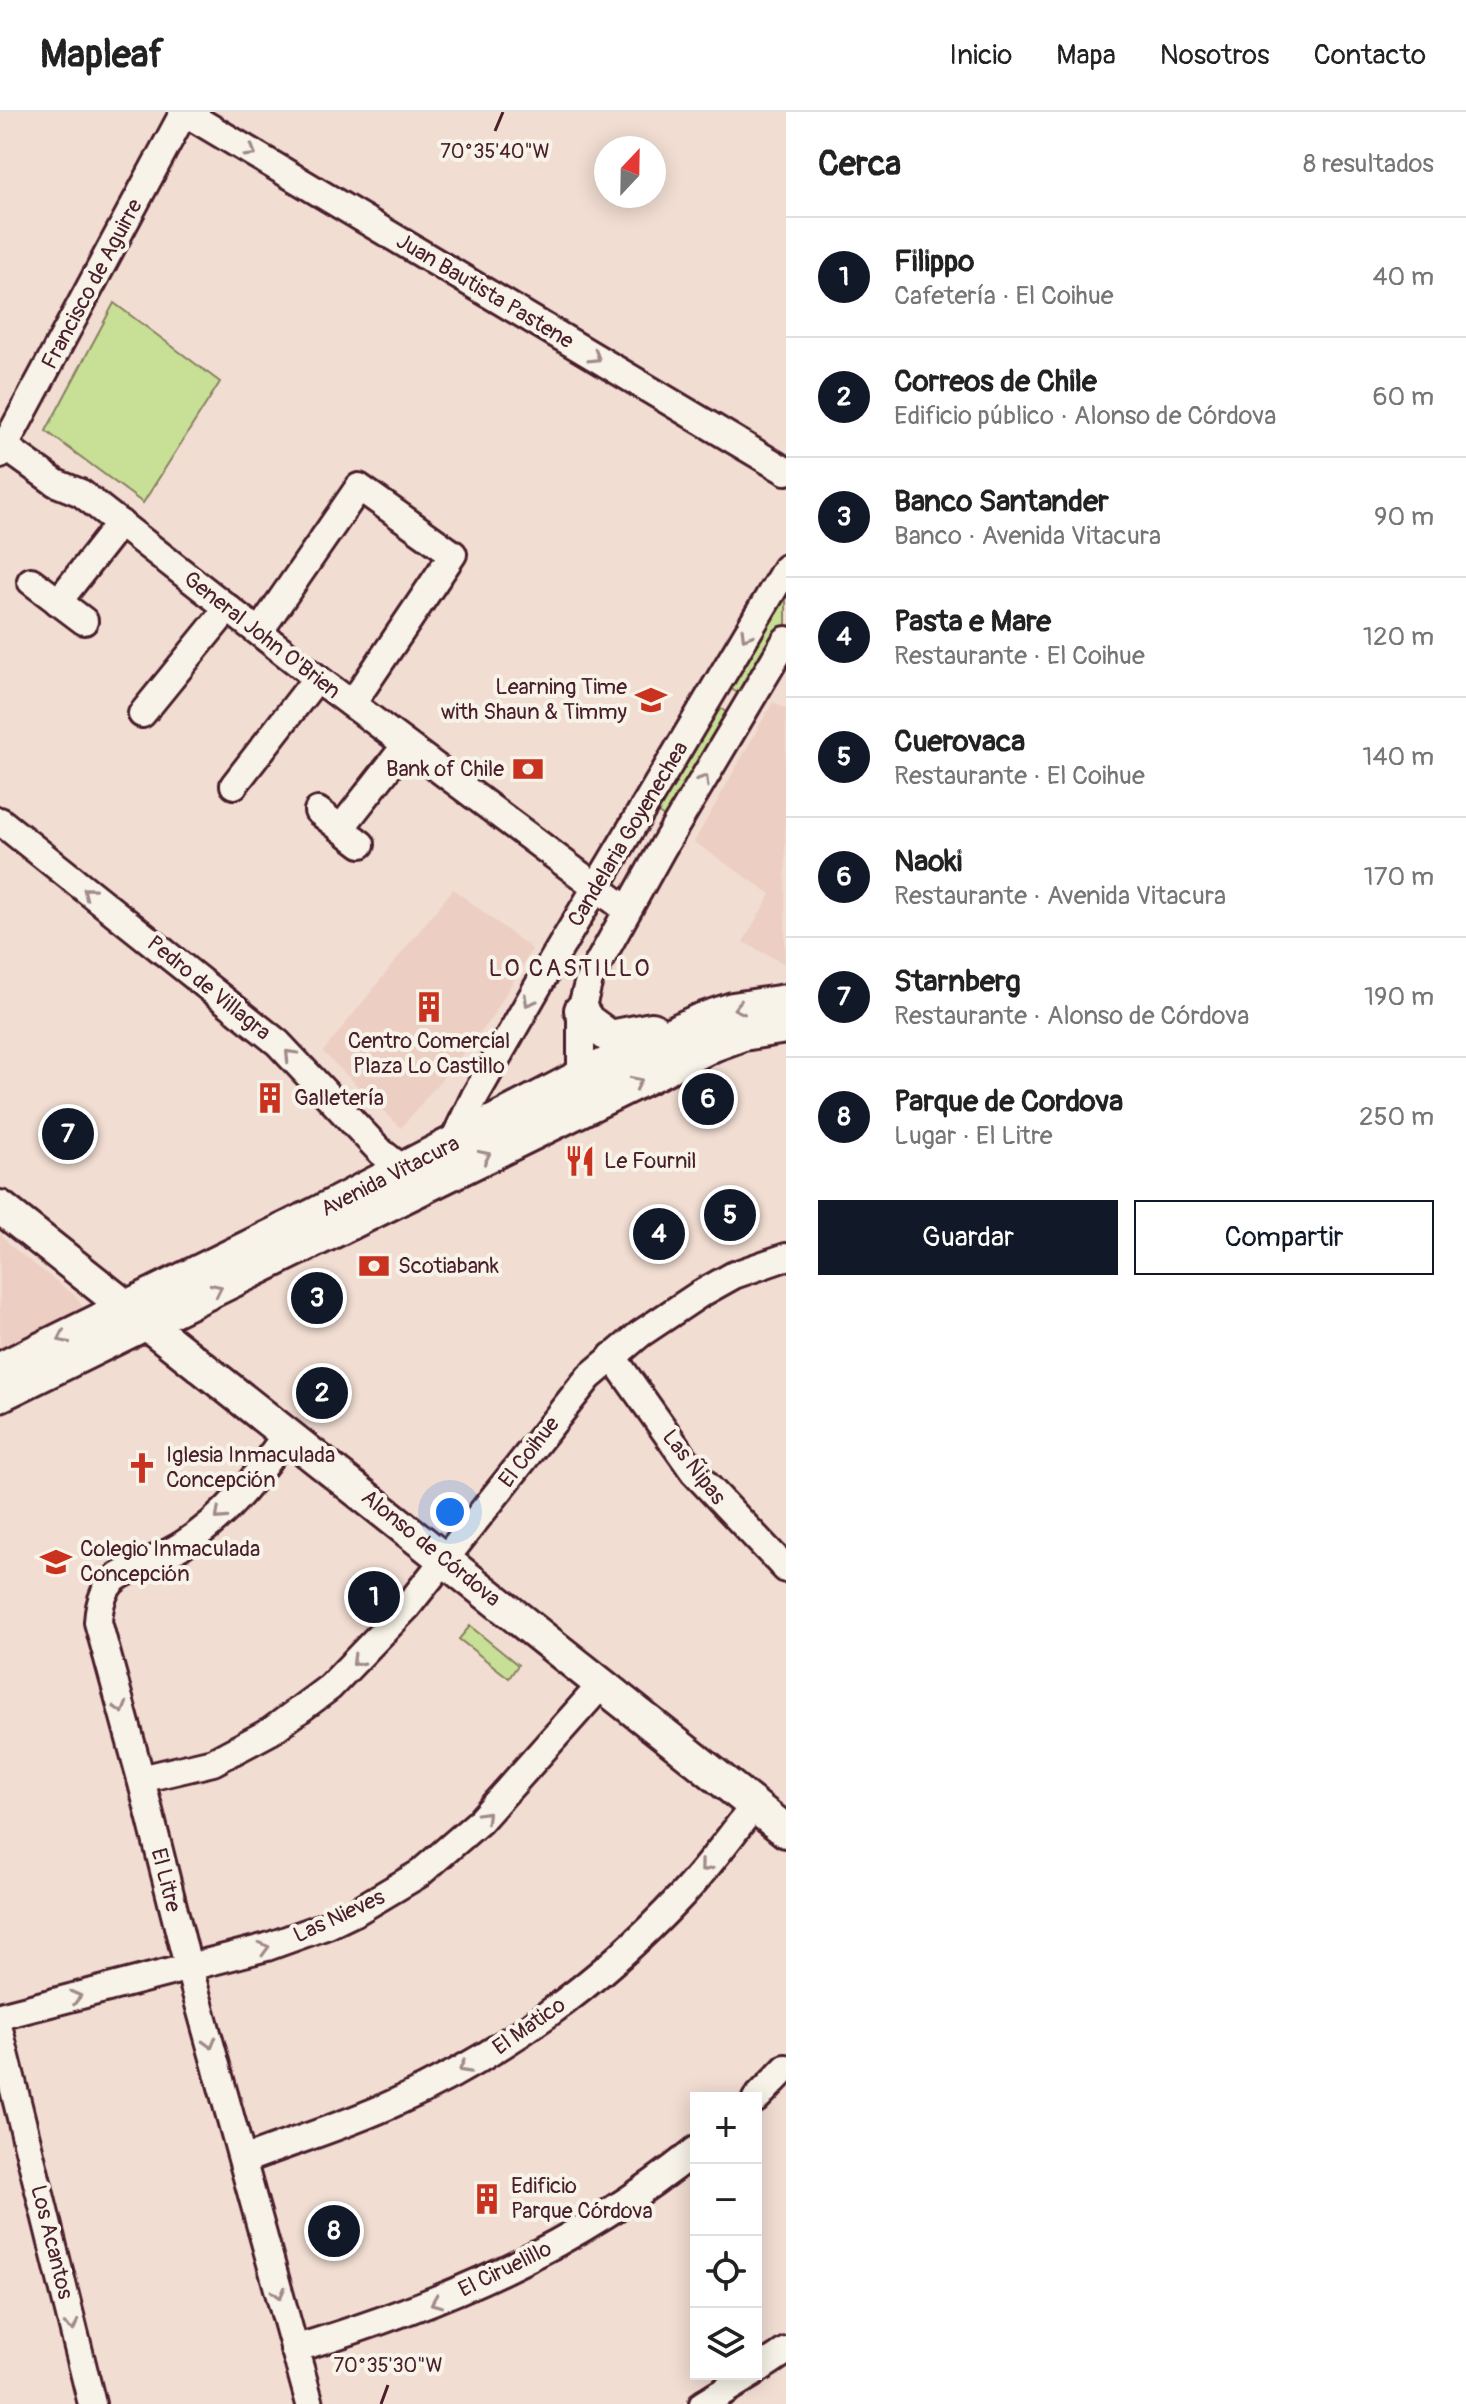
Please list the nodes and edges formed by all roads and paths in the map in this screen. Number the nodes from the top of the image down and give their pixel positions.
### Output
1 (184, 112) edge
2 (4, 439) edge
3 (786, 471) edge
4 (120, 523) junction
5 (786, 568) edge
6 (31, 581) dead end
7 (58, 602) junction
8 (228, 608) junction
9 (84, 621) dead end
10 (259, 632) junction
11 (786, 640) edge
12 (721, 677) junction
13 (317, 678) junction
14 (754, 696) junction
15 (352, 704) junction
16 (142, 714) dead end
17 (406, 745) junction
18 (234, 785) dead end
19 (318, 811) dead end
20 (0, 821) edge
21 (613, 860) junction
22 (644, 880) junction
23 (596, 888) junction
24 (627, 910) junction
25 (577, 918) junction
26 (611, 937) junction
27 (786, 1001) edge
28 (581, 1010) junction
29 (698, 1021) junction
30 (786, 1027) edge
31 (581, 1076) junction
32 (567, 1116) junction
33 (452, 1144) junction
34 (404, 1170) junction
35 (0, 1207) edge
36 (786, 1257) edge
37 (136, 1315) junction
38 (612, 1356) junction
39 (0, 1369) edge
40 (0, 1395) edge
41 (287, 1433) junction
42 (446, 1560) junction
43 (786, 1569) edge
44 (602, 1684) junction
45 (141, 1779) junction
46 (754, 1806) junction
47 (786, 1831) edge
48 (189, 1968) junction
49 (0, 2016) edge
50 (0, 2033) edge
51 (786, 2068) edge
52 (762, 2093) edge
53 (690, 2154) edge
54 (244, 2160) junction
55 (294, 2349) junction
56 (786, 2351) edge
57 (762, 2368) edge
58 (742, 2380) edge
59 (92, 2404) edge
60 (310, 2404) edge
61 (703, 2404) edge

1 - 2 street, Francisco de Aguirre
1 -> 3 street, Juan Bautista Pastene
2 - 4 street, General John O'Brien
4 - 7 street
4 - 8 street, General John O'Brien
5 -> 12 street, Candelaria Goyenechea
6 - 7 street
7 - 9 street
8 - 10 street, General John O'Brien
8 - 16 street
10 - 13 street, General John O'Brien
10 - 15 street
11 - 14 street, Candelaria Goyenechea
12 - 14 street
12 - 21 street, Candelaria Goyenechea
13 - 15 street, General John O'Brien
13 - 18 street
22 -> 14 street, Candelaria Goyenechea
15 - 17 street, General John O'Brien
17 - 19 street
17 - 23 street, General John O'Brien
34 -> 20 street, Pedro de Villagra
21 - 22 street
21 - 23 street, Candelaria Goyenechea
22 - 24 street, Candelaria Goyenechea
23 - 24 street, General John O'Brien
23 - 25 street, Candelaria Goyenechea
24 - 26 street, Candelaria Goyenechea
25 - 26 street
25 -> 33 street, Candelaria Goyenechea
26 - 28 street, Candelaria Goyenechea
27 -> 29 main road, Avenida Vitacura
28 - 29 main road
28 - 31 street, Candelaria Goyenechea
29 - 31 main road, Avenida Vitacura
32 -> 30 main road, Avenida Vitacura
31 - 32 street, Candelaria Goyenechea
31 - 33 main road, Avenida Vitacura
37 -> 32 main road, Avenida Vitacura
33 - 34 main road, Avenida Vitacura
34 - 37 main road, Avenida Vitacura
35 - 37 main road, Alonso de Córdova
36 - 38 street, El Coihue
37 -> 39 main road, Avenida Vitacura
37 - 40 main road, Avenida Vitacura
37 - 41 main road, Alonso de Córdova
38 - 42 street, El Coihue
38 - 43 street, Las Ñipas
41 - 42 main road, Alonso de Córdova
41 -> 45 street, El Litre
42 - 44 main road, Alonso de Córdova
42 -> 45 street, El Coihue
44 - 46 main road, Alonso de Córdova
48 -> 44 street, Las Nieves
45 - 48 street, El Litre
46 - 47 main road, Alonso de Córdova
46 -> 54 street, El Matico
49 -> 48 street, Las Nieves
48 -> 54 street, El Litre
50 -> 59 street, Los Acantos
51 - 52 street
53 -> 55 street, El Ciruelillo
54 -> 55 street, El Litre
55 - 60 street, El Litre
56 - 57 street
58 - 61 street

